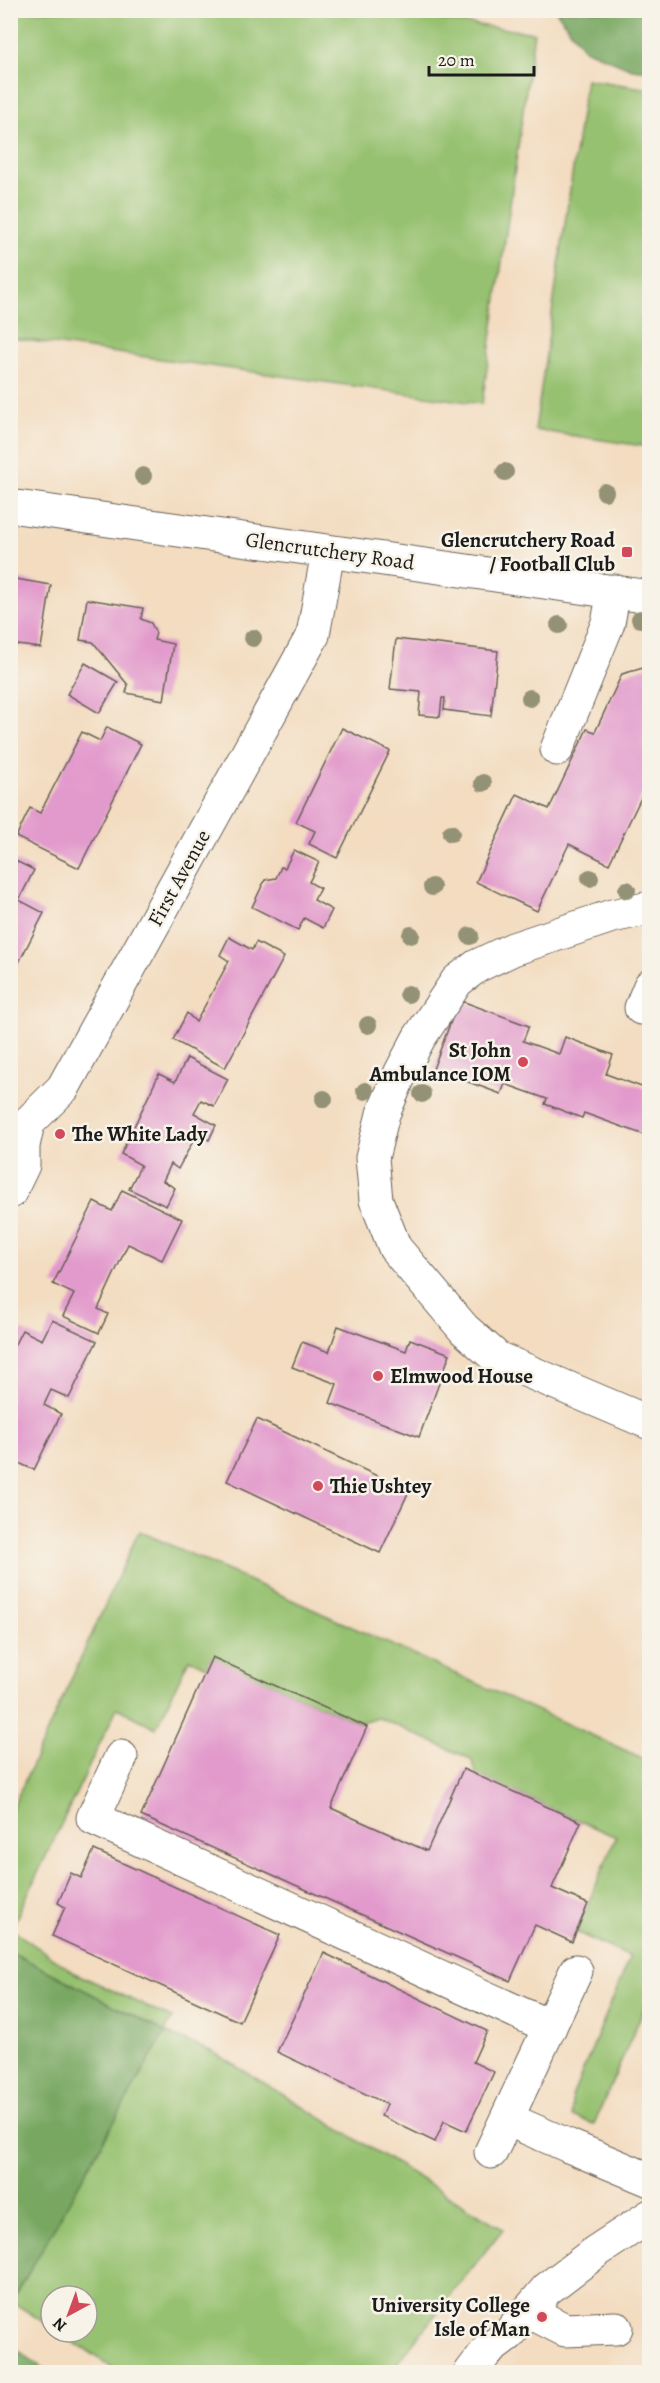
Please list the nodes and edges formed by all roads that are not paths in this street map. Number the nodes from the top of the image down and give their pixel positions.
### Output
1 (10, 506) edge
2 (328, 552) junction
3 (614, 591) junction
4 (650, 597) edge
5 (557, 748) dead end
6 (650, 908) edge
7 (10, 1192) edge
8 (650, 1423) edge
9 (121, 1756) dead end
10 (576, 1971) dead end
11 (550, 2027) junction
12 (507, 2119) junction
13 (491, 2152) dead end
14 (650, 2180) edge
15 (650, 2216) edge
16 (528, 2311) junction
17 (616, 2328) dead end
18 (471, 2373) edge

1 - 2 main road, Glencrutchery Road
2 - 3 main road, Glencrutchery Road
2 - 7 main road, First Avenue
3 - 4 main road, Glencrutchery Road
3 - 5 main road
6 - 8 main road
9 - 11 main road
10 - 11 main road
11 - 12 main road
12 - 13 main road
12 - 14 main road
15 - 16 main road
16 - 17 main road
16 - 18 main road

